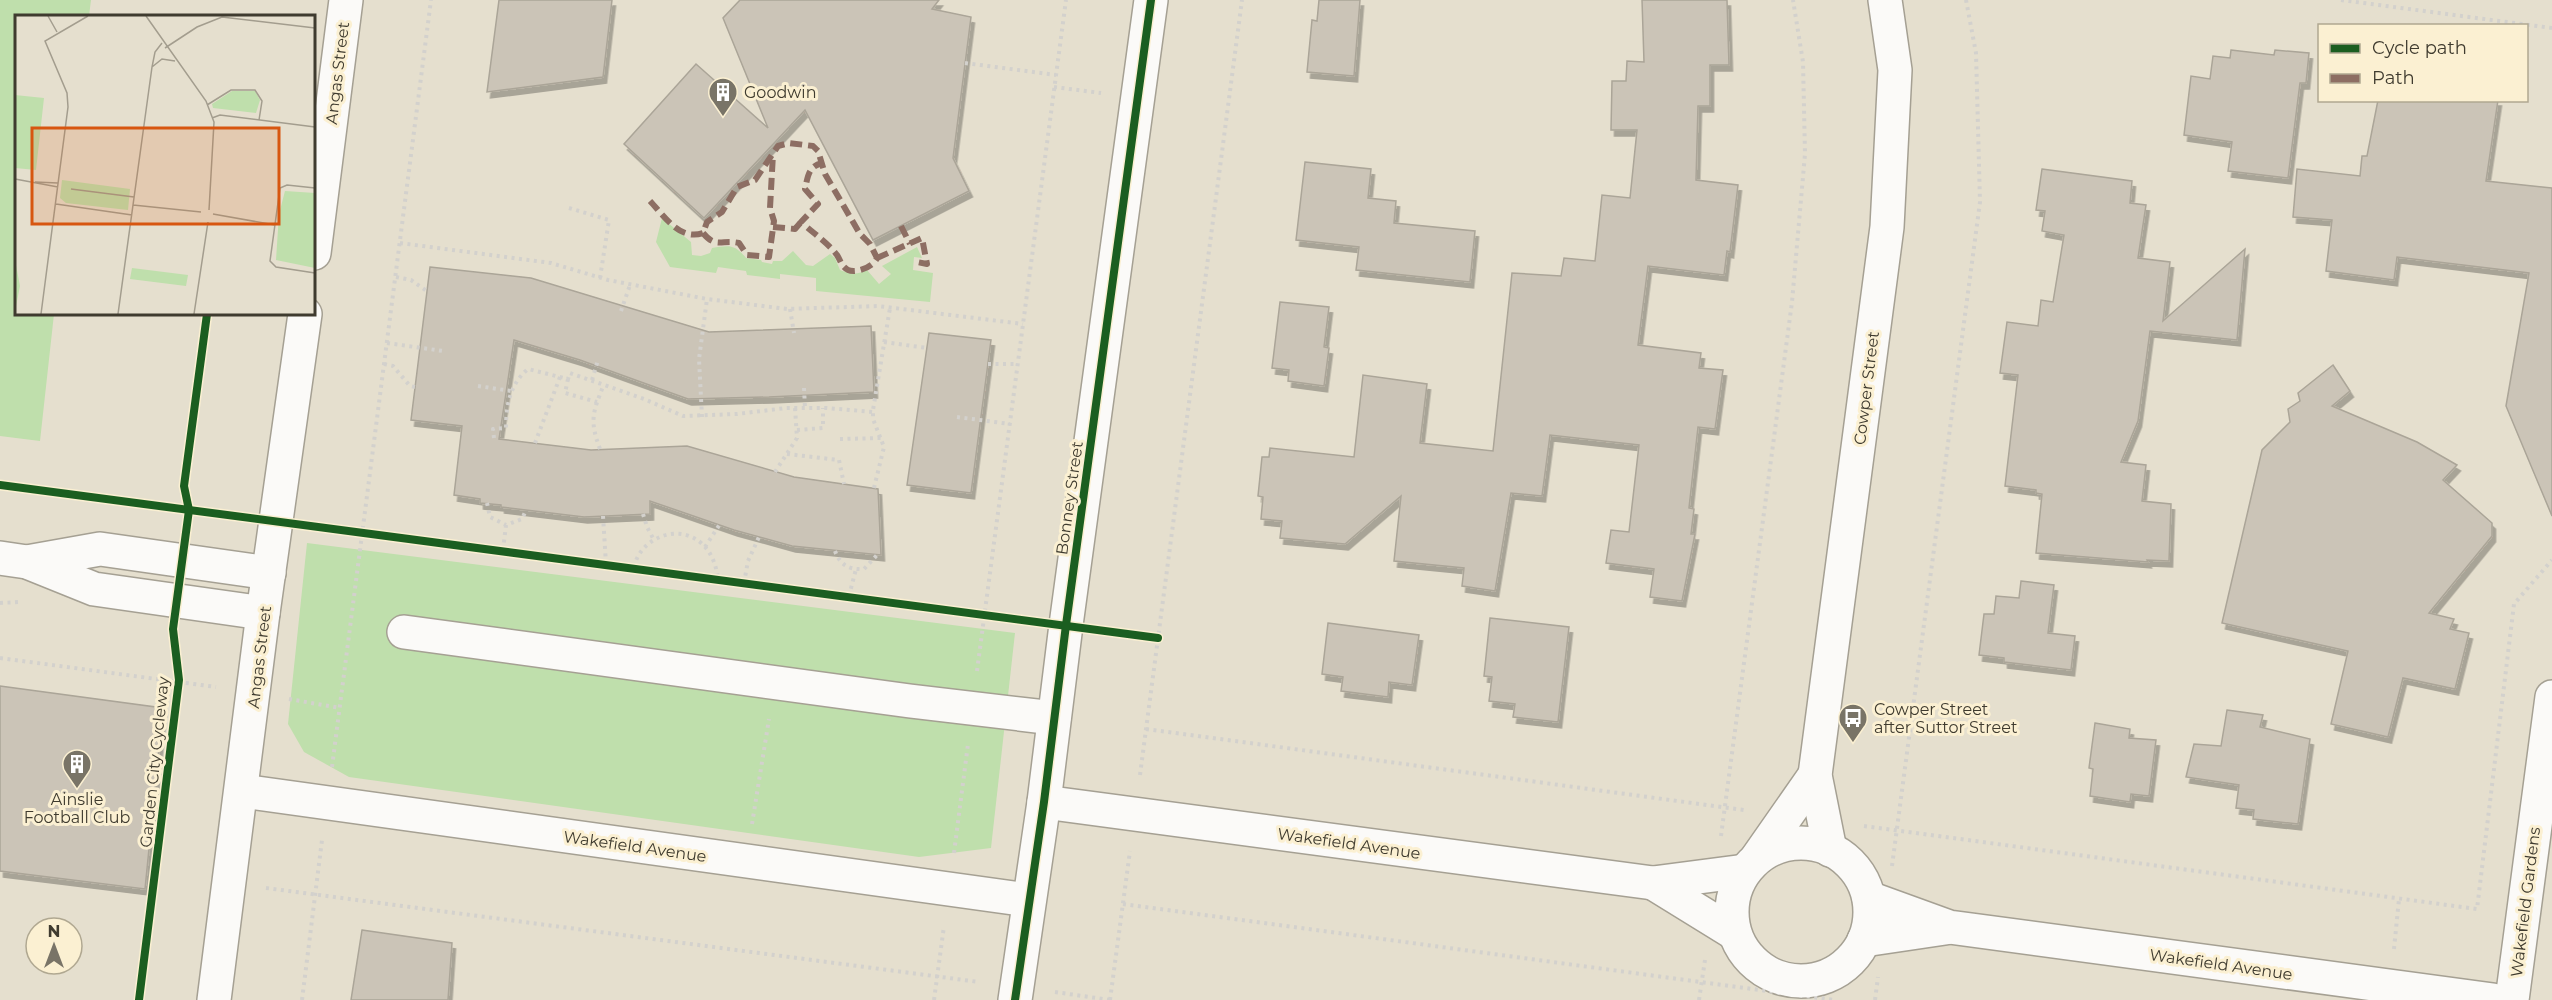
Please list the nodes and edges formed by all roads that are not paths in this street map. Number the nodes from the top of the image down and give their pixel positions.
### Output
1 (346, 0) edge
2 (1151, 0) edge
3 (1885, 0) edge
4 (315, 245) edge
5 (305, 315) edge
6 (14, 560) edge
7 (269, 573) junction
8 (263, 613) junction
9 (404, 632) dead end
10 (2552, 697) edge
11 (1054, 718) junction
12 (1815, 775) junction
13 (242, 791) junction
14 (1044, 802) junction
15 (1830, 850) junction
16 (1751, 865) junction
17 (1653, 883) junction
18 (1869, 898) junction
19 (1028, 900) junction
20 (1950, 927) junction
21 (1734, 933) junction
22 (1864, 940) junction
23 (1762, 985) edge
24 (1016, 993) edge
25 (1815, 994) edge
26 (214, 1000) edge
27 (2493, 1000) edge
28 (2512, 1000) edge

1 - 4 street, Angas Street
2 - 11 street, Bonney Street
3 - 12 street, Cowper Street
5 - 7 street, Angas Street
6 - 7 street
6 - 8 street
7 - 8 street, Angas Street
8 - 13 street, Angas Street
9 - 11 street
10 - 28 street, Wakefield Gardens
11 - 14 street, Bonney Street
12 - 15 street, Cowper Street
12 - 16 street, Cowper Street
13 - 19 street, Wakefield Avenue
13 - 26 street, Angas Street
14 - 17 street, Wakefield Avenue
14 - 19 street, Bonney Street
15 - 16 street
15 - 18 street
16 - 17 street, Wakefield Avenue
16 - 21 street
17 - 21 street, Wakefield Avenue
18 - 20 street, Wakefield Avenue
18 - 22 street
19 - 24 street, Bonney Street
20 - 22 street, Wakefield Avenue
20 - 27 street, Wakefield Avenue
21 - 23 street
22 - 25 street
23 - 25 street

